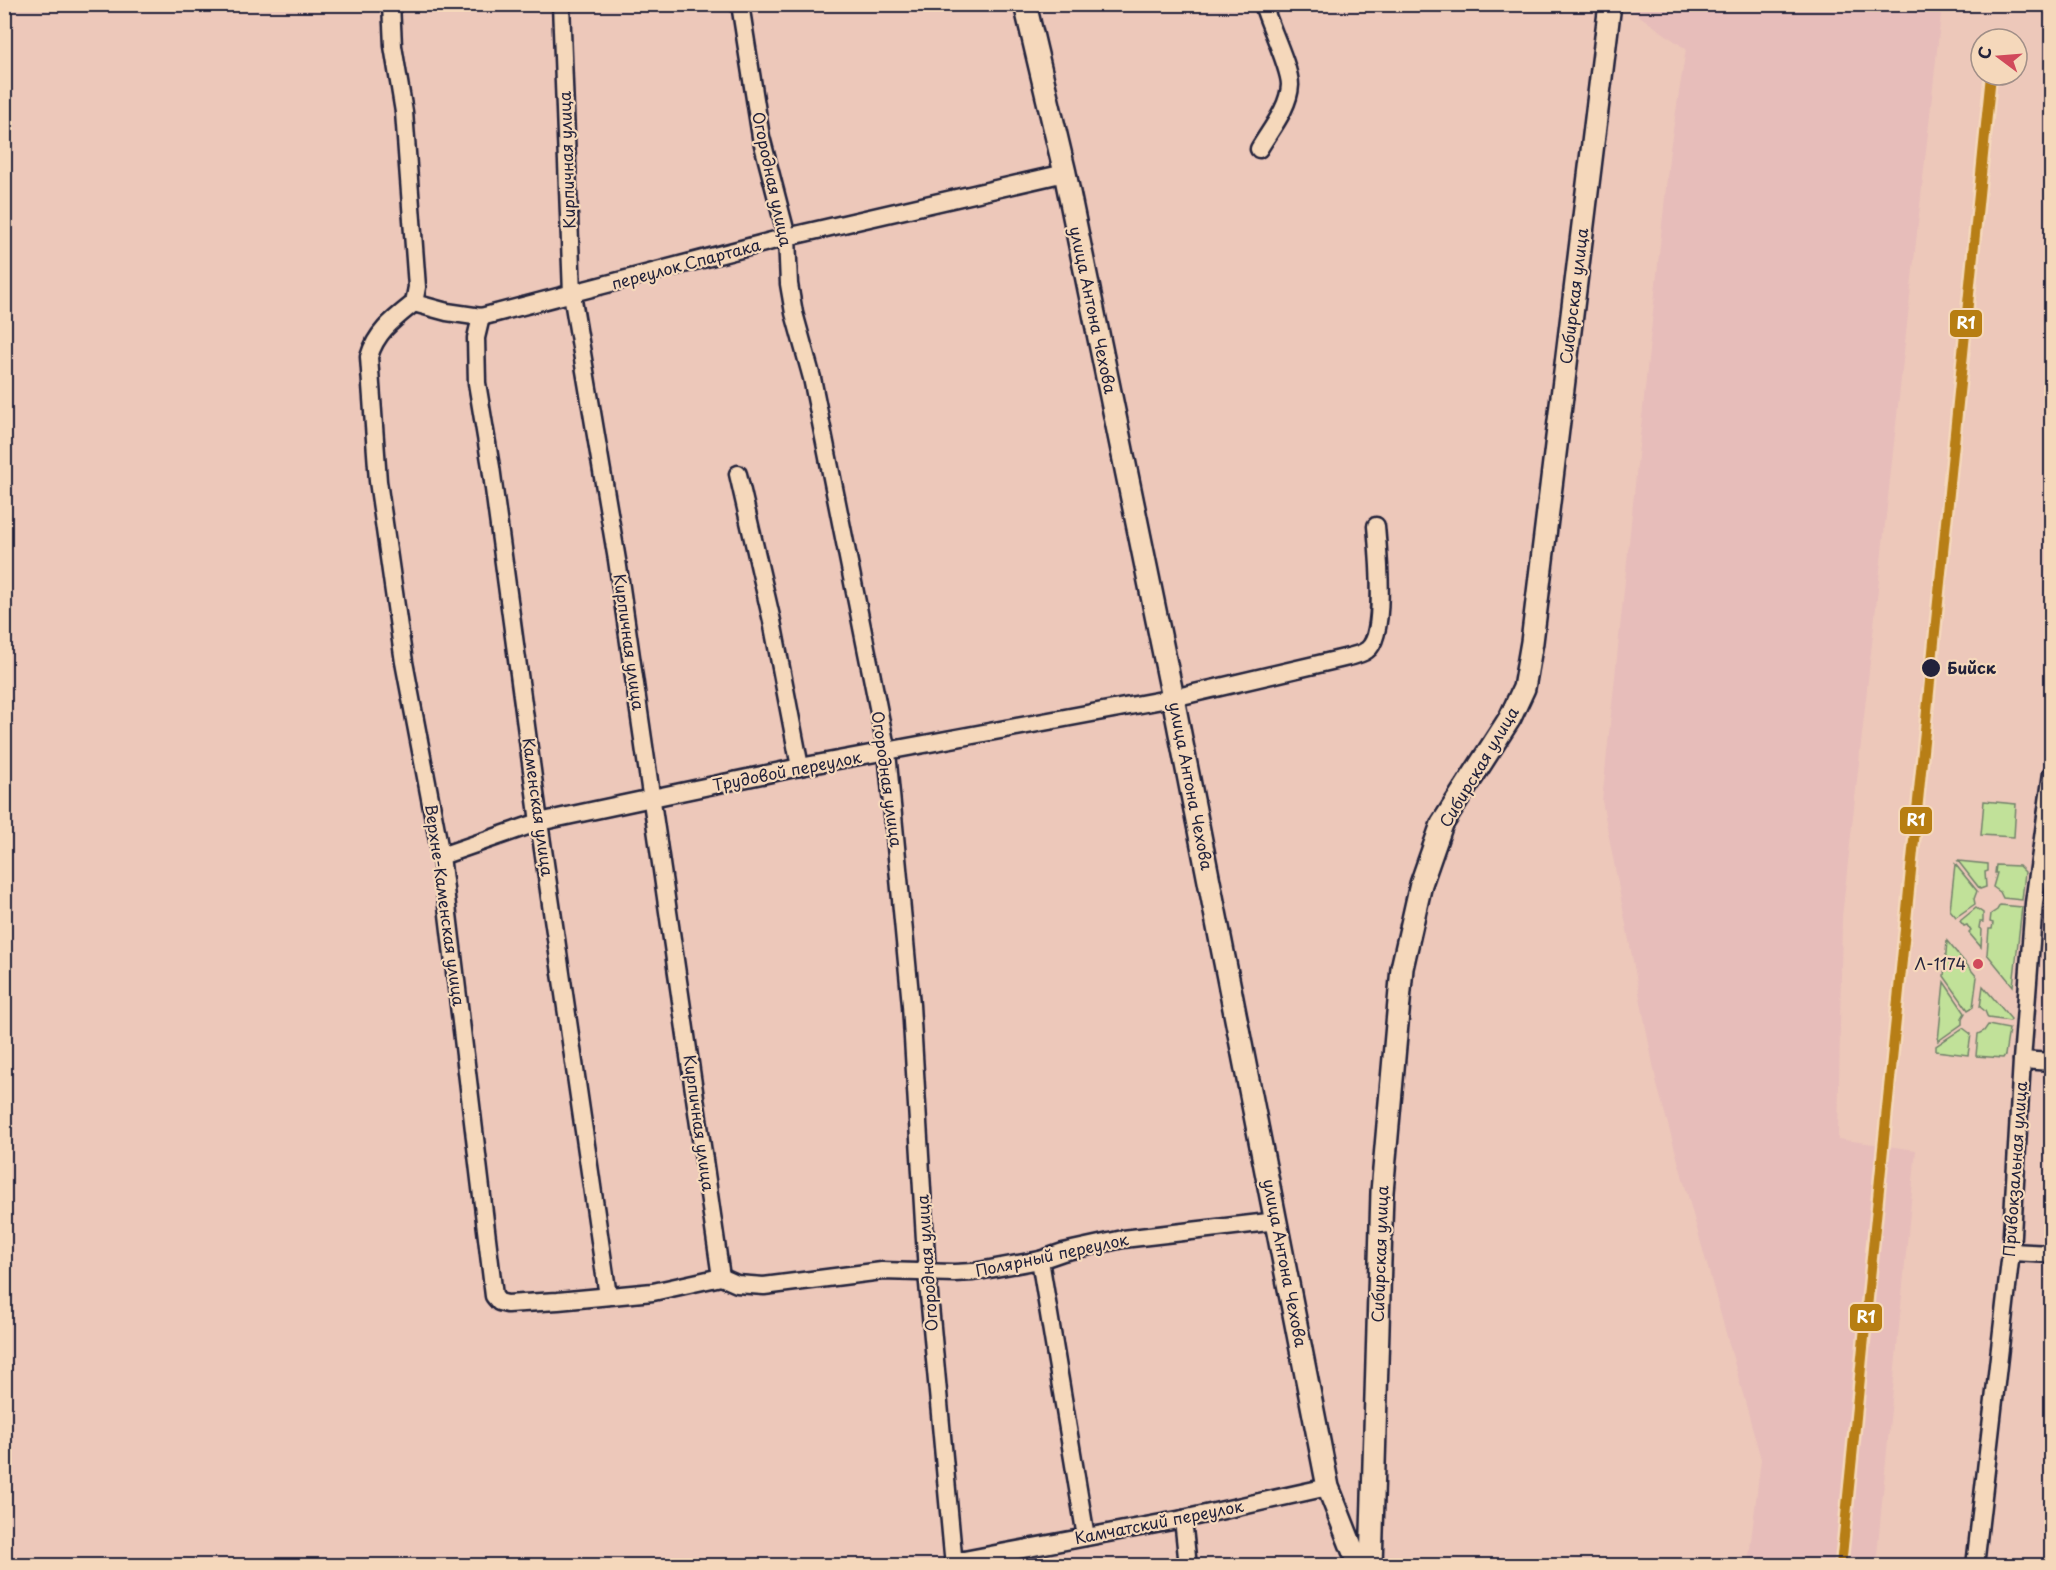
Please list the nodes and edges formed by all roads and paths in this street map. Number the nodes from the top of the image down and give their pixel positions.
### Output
1 (391, 4) edge
2 (561, 4) edge
3 (740, 4) edge
4 (1025, 4) edge
5 (1263, 4) edge
6 (1610, 4) edge
7 (1259, 149) dead end
8 (1065, 173) junction
9 (787, 237) junction
10 (572, 294) junction
11 (414, 303) junction
12 (481, 316) junction
13 (738, 474) dead end
14 (1376, 526) dead end
15 (1173, 698) junction
16 (887, 752) junction
17 (800, 767) junction
18 (2052, 773) edge
19 (652, 798) junction
20 (539, 822) junction
21 (441, 856) junction
22 (2022, 1060) junction
23 (2052, 1062) edge
24 (1277, 1221) junction
25 (2011, 1252) junction
26 (2052, 1254) edge
27 (1040, 1260) junction
28 (927, 1273) junction
29 (721, 1277) junction
30 (608, 1296) junction
31 (1328, 1487) junction
32 (1183, 1519) junction
33 (1086, 1537) junction
34 (954, 1564) edge
35 (1188, 1566) edge
36 (1359, 1566) edge
37 (1371, 1566) edge
38 (1975, 1566) edge

1 - 11 street
2 - 10 street, Кирпичная улица
3 - 9 street, Огородная улица
4 - 8 street, улица Антона Чехова
5 - 7 street
6 - 37 street, Сибирская улица
8 - 9 street, переулок Спартака
8 - 15 street, улица Антона Чехова
9 - 10 street, переулок Спартака
9 - 16 street, Огородная улица
10 - 12 street, переулок Спартака
10 - 19 street, Кирпичная улица
11 - 12 street, переулок Спартака
11 - 21 street, Верхне-Каменская улица
12 - 20 street, Каменская улица
13 - 17 street
14 - 15 street, Трудовой переулок
15 - 16 street, Трудовой переулок
15 - 24 street, улица Антона Чехова
16 - 17 street, Трудовой переулок
16 - 28 street, Огородная улица
17 - 19 street, Трудовой переулок
18 - 22 street, Привокзальная улица
19 - 20 street, Трудовой переулок
19 - 29 street, Кирпичная улица
20 - 21 street, Трудовой переулок
20 - 30 street, Каменская улица
21 - 30 street, Верхне-Каменская улица
22 - 23 street
22 - 25 street, Привокзальная улица
24 - 27 street, Полярный переулок
24 - 31 street, улица Антона Чехова
25 - 26 street
25 - 38 street, Привокзальная улица
27 - 28 street, Полярный переулок
27 - 33 street
28 - 29 street, Полярный переулок
28 - 34 street, Огородная улица
29 - 30 street, Верхне-Каменская улица
31 - 32 street, Камчатский переулок
31 - 36 street, улица Антона Чехова
32 - 33 street, Камчатский переулок
32 - 35 street
33 - 34 street, Камчатский переулок

